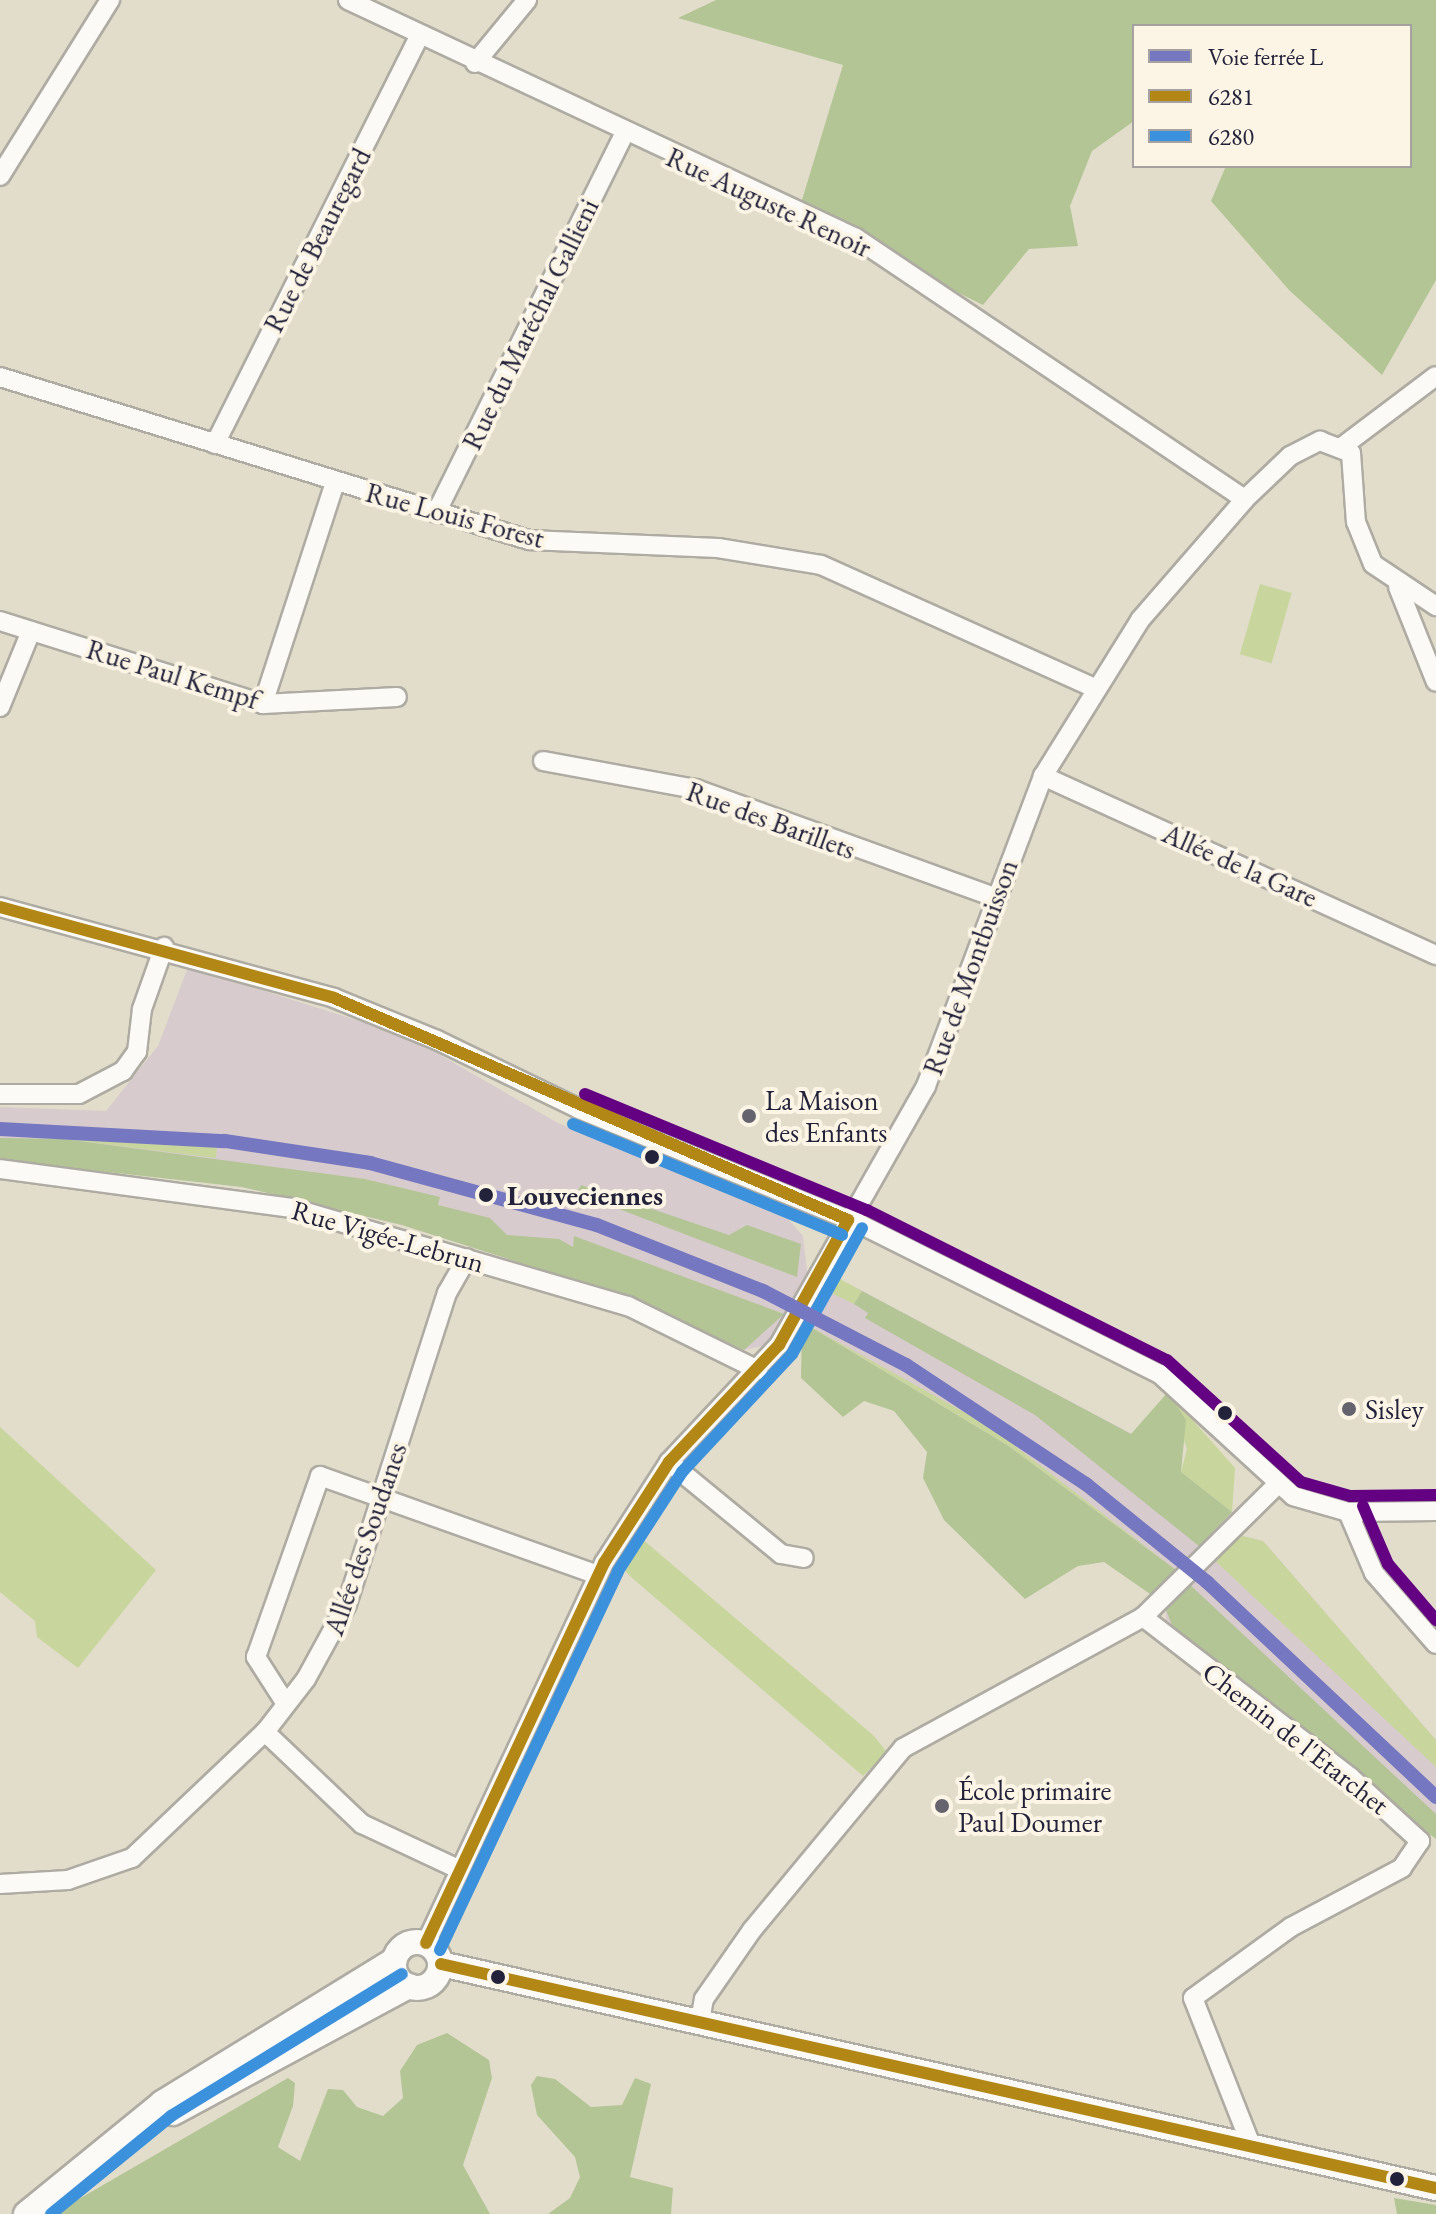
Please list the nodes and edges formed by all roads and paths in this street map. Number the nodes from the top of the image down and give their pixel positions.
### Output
1 (110, 0) edge
2 (348, 0) edge
3 (527, 0) edge
4 (419, 36) junction
5 (475, 63) junction
6 (624, 135) junction
7 (0, 176) edge
8 (1436, 376) edge
9 (0, 377) edge
10 (215, 444) junction
11 (1343, 446) junction
12 (335, 482) junction
13 (1245, 499) junction
14 (436, 513) junction
15 (1398, 587) junction
16 (1436, 606) edge
17 (0, 621) edge
18 (31, 631) junction
19 (1436, 682) edge
20 (1092, 687) junction
21 (397, 697) dead end
22 (263, 704) junction
23 (0, 707) edge
24 (543, 761) dead end
25 (1043, 776) junction
26 (994, 897) junction
27 (0, 907) edge
28 (164, 947) junction
29 (1436, 955) edge
30 (0, 1094) edge
31 (0, 1169) edge
32 (848, 1220) junction
33 (467, 1258) junction
34 (758, 1370) junction
35 (669, 1462) junction
36 (1278, 1484) junction
37 (382, 1497) junction
38 (1436, 1511) edge
39 (1348, 1512) junction
40 (804, 1558) dead end
41 (598, 1575) junction
42 (1143, 1617) junction
43 (1436, 1644) edge
44 (286, 1704) junction
45 (265, 1732) junction
46 (456, 1868) junction
47 (0, 1884) edge
48 (426, 1943) junction
49 (394, 1960) junction
50 (441, 1964) junction
51 (409, 1986) junction
52 (323, 2003) junction
53 (700, 2021) junction
54 (335, 2026) junction
55 (159, 2113) junction
56 (1252, 2148) junction
57 (1436, 2188) edge
58 (26, 2214) edge

1 - 7 street
2 - 4 street, Rue Auguste Renoir
3 - 5 street
4 - 5 street, Rue Auguste Renoir
4 - 10 street, Rue de Beauregard
5 - 6 street, Rue Auguste Renoir
6 - 13 street, Rue Auguste Renoir
6 - 14 street, Rue du Maréchal Gallieni
8 - 11 street
9 - 10 street, Rue Louis Forest
10 - 12 street, Rue Louis Forest
11 - 13 street, Rue de Montbuisson
11 - 15 street
12 - 14 street, Rue Louis Forest
12 - 22 street
13 - 20 street, Rue de Montbuisson
14 - 20 street, Rue Louis Forest
15 - 16 street
15 - 19 street
17 - 18 street, Rue Paul Kempf
18 - 22 street, Rue Paul Kempf
18 - 23 street
20 - 25 street, Rue de Montbuisson
21 - 22 street, Rue Paul Kempf
24 - 26 street, Rue des Barillets
25 - 26 street, Rue de Montbuisson
25 - 29 street, Allée de la Gare
26 - 32 street, Rue de Montbuisson
27 - 28 street
28 - 30 street
28 - 32 street
31 - 33 street, Rue Vigée-Lebrun
32 - 34 street, Rue de Montbuisson
32 - 36 street
33 - 34 street, Rue Vigée-Lebrun
33 - 37 street, Allée des Soudanes
34 - 35 street, Rue de Montbuisson
35 - 40 street
35 - 41 street, Rue de Montbuisson
36 - 39 street
36 - 42 street
37 - 41 street
37 - 44 street, Allée des Soudanes
37 - 44 street
38 - 39 street
39 - 43 street
41 - 46 street, Rue de Montbuisson
42 - 53 street
42 - 56 street, Chemin de l'Etarchet
44 - 45 street, Allée des Soudanes
45 - 46 street
45 - 47 street, Allée des Soudanes
46 - 48 street, Rue de Montbuisson
48 - 49 street
48 - 50 street
49 - 51 street
49 - 52 street
50 - 51 street
50 - 53 street
51 - 54 street
52 - 54 street
52 - 55 street
53 - 56 street
54 - 55 street
55 - 58 street
56 - 57 street

